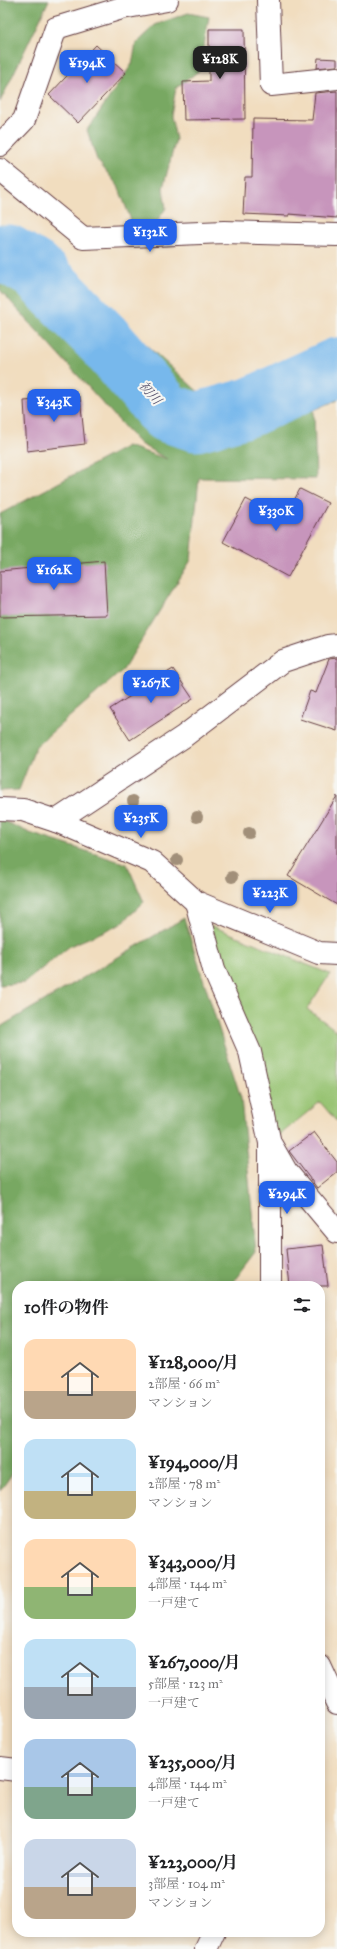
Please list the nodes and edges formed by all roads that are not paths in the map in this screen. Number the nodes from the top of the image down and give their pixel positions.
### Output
1 (167, 0) edge
2 (268, 0) edge
3 (337, 78) edge
4 (0, 144) edge
5 (0, 170) edge
6 (337, 235) edge
7 (337, 645) edge
8 (0, 809) edge
9 (56, 821) junction
10 (196, 902) junction
11 (337, 954) edge
12 (270, 1143) junction
13 (337, 1232) edge
14 (270, 1281) edge
15 (325, 1677) edge
16 (337, 1703) edge
17 (0, 1768) edge
18 (12, 1769) edge
19 (212, 1937) edge
20 (206, 1949) edge

1 - 4 street
2 - 3 street
5 - 6 street
7 - 9 street
8 - 9 street
9 - 10 street
10 - 11 street
10 - 12 street
12 - 13 street
12 - 14 street
15 - 16 street
17 - 18 street
19 - 20 street

